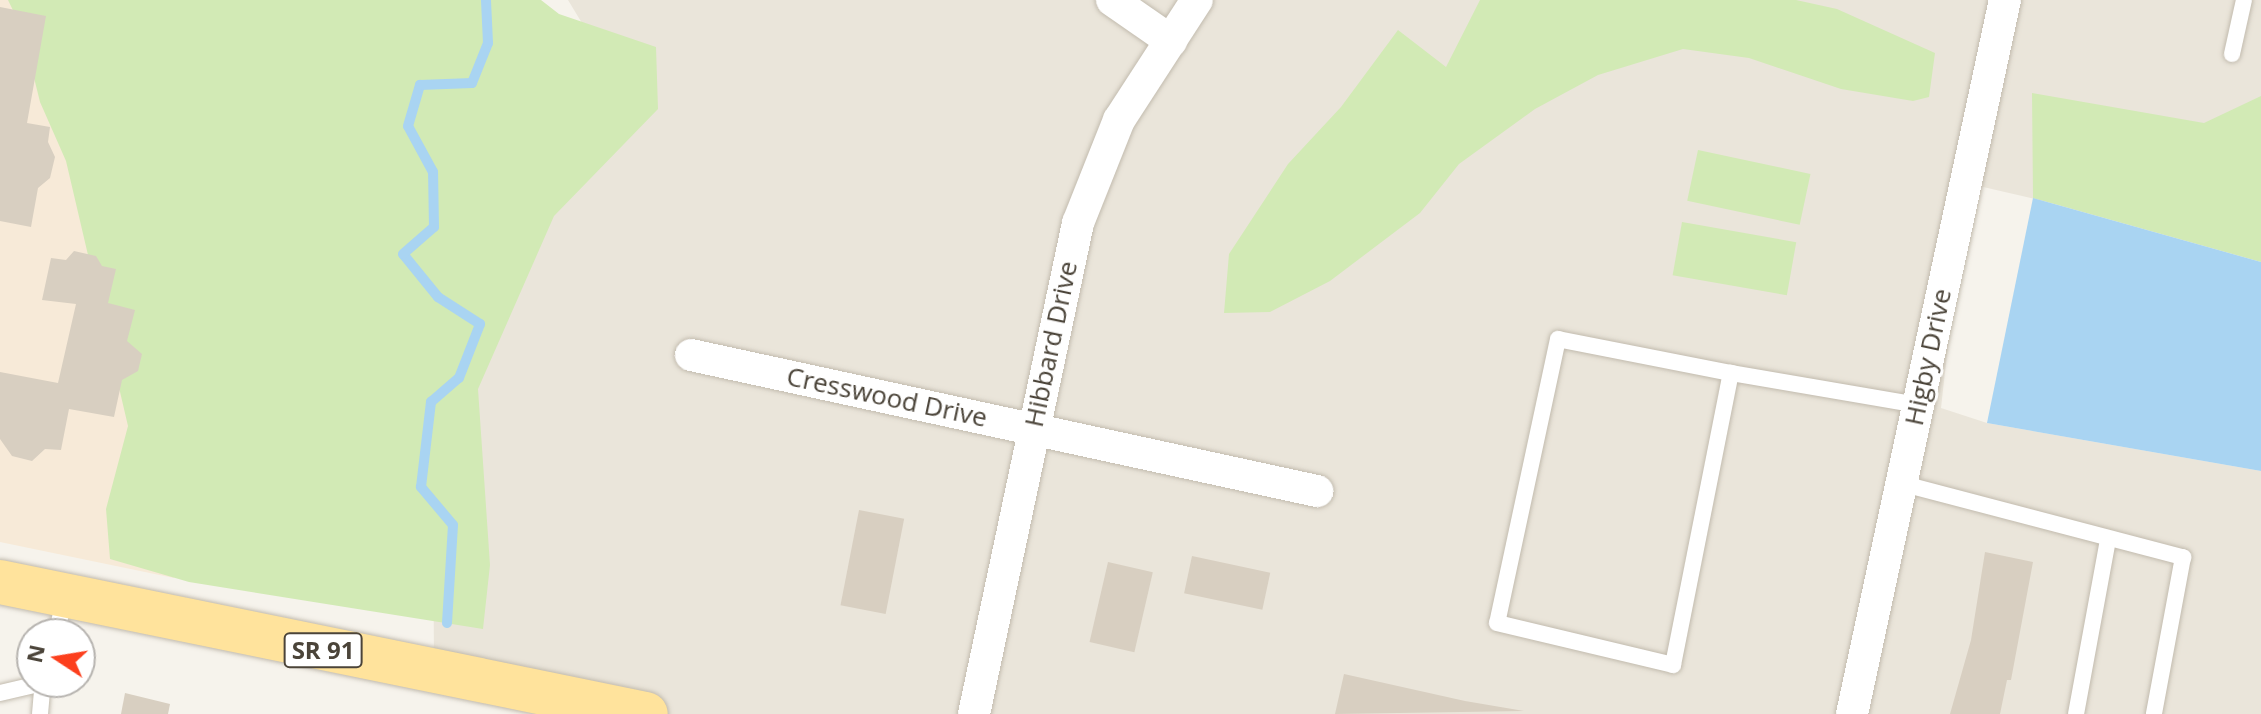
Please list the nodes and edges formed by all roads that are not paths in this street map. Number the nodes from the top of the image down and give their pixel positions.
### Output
1 (1112, 0) edge
2 (1197, 0) edge
3 (2005, 0) edge
4 (2244, 0) edge
5 (1171, 41) junction
6 (2232, 54) dead end
7 (691, 355) dead end
8 (1731, 373) junction
9 (1918, 405) junction
10 (1033, 428) junction
11 (1900, 483) junction
12 (1317, 491) dead end
13 (2108, 540) junction
14 (0, 582) edge
15 (60, 615) edge
16 (646, 714) edge
17 (974, 714) edge
18 (1852, 714) edge
19 (2076, 714) edge
20 (2154, 714) edge

1 - 5 street
2 - 5 street, Hibbard Drive
3 - 9 street, Higby Drive
4 - 6 lane
5 - 10 street, Hibbard Drive
7 - 10 street, Cresswood Drive
8 - 8 lane
8 - 9 lane
9 - 11 street, Higby Drive
10 - 12 street, Cresswood Drive
10 - 17 street, Hibbard Drive
11 - 13 lane
11 - 18 street, Higby Drive
13 - 19 lane
13 - 20 lane
14 - 15 main road, SR 91
15 - 16 main road, SR 91

